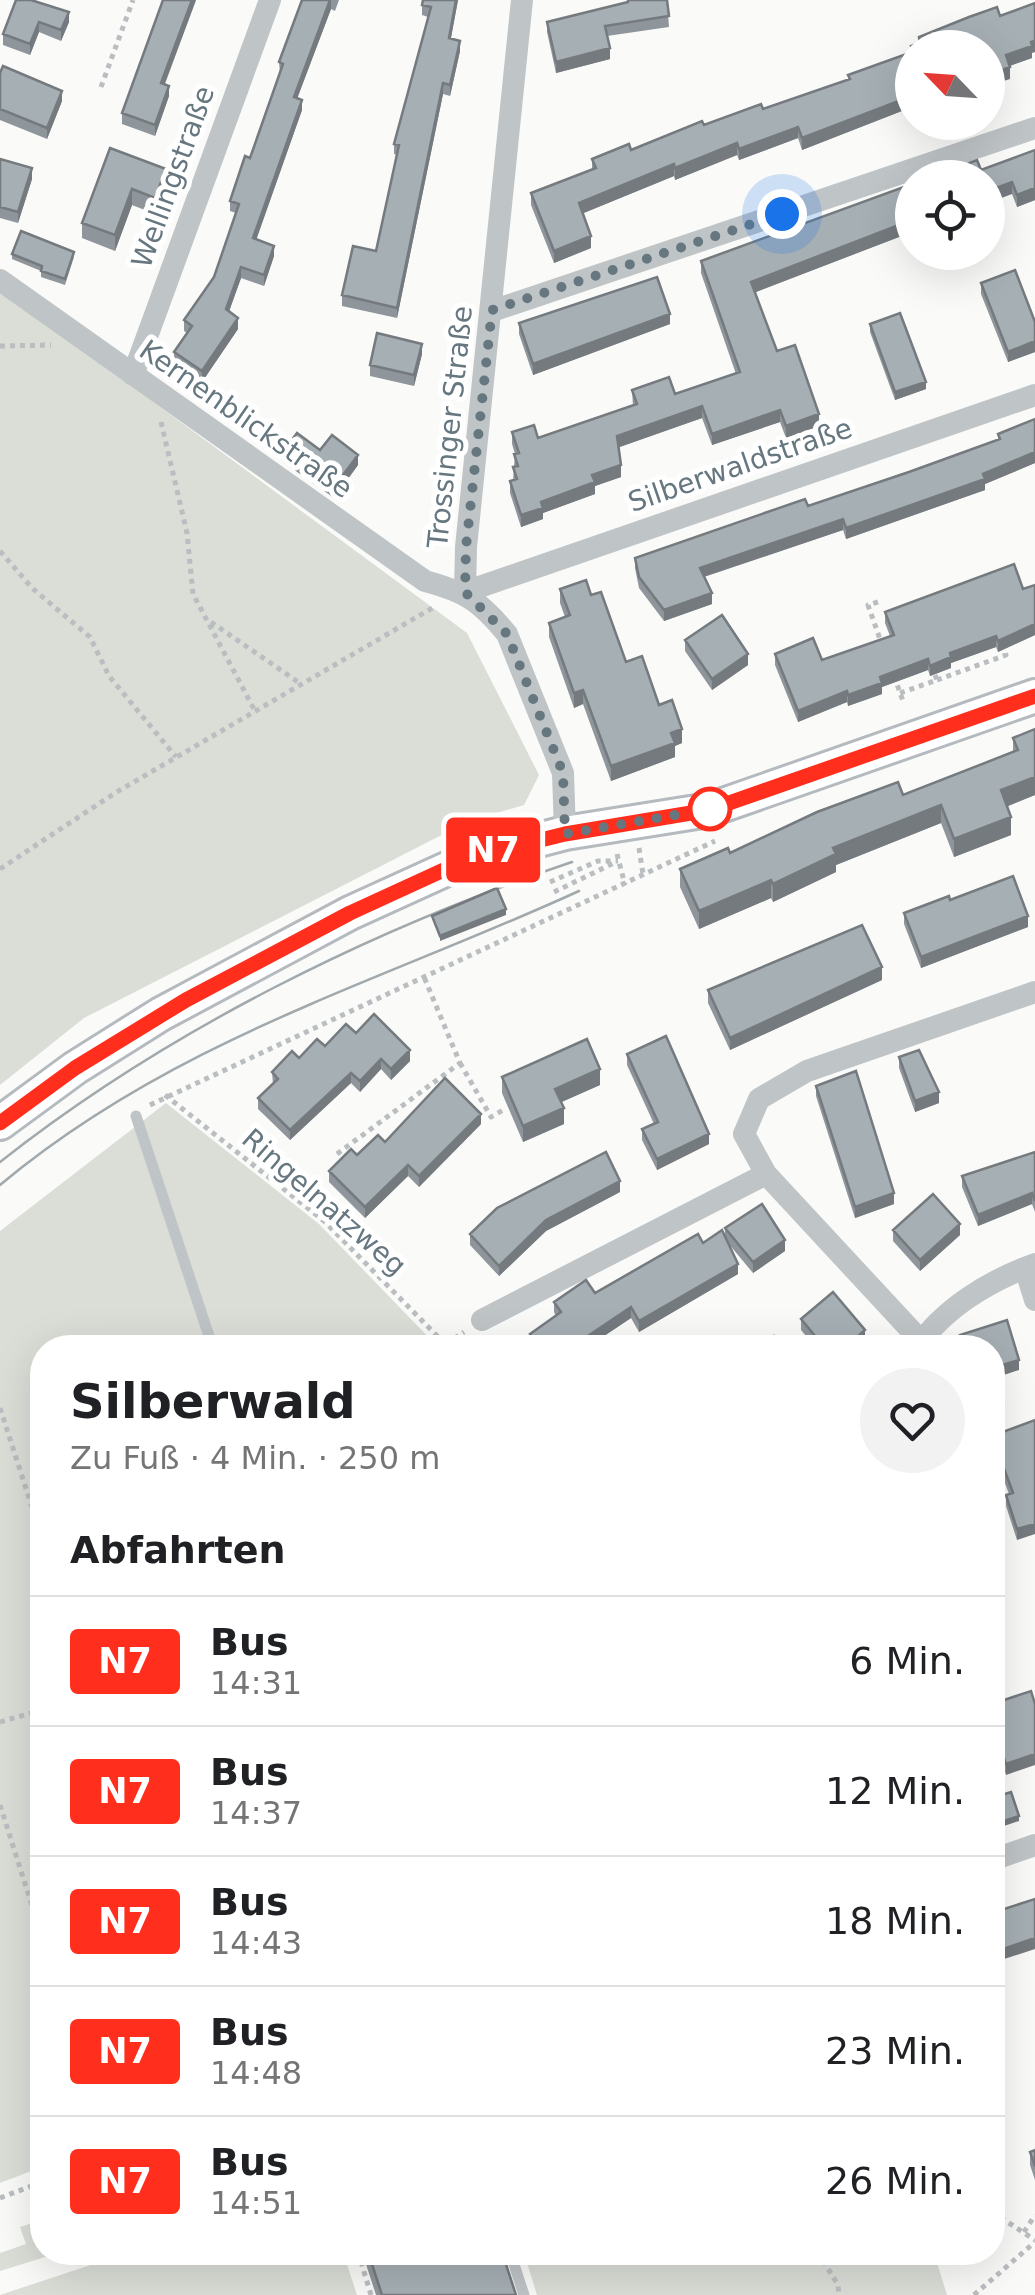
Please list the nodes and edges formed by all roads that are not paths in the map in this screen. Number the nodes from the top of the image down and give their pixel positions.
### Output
1 (270, 0) edge
2 (524, 1) edge
3 (1035, 128) edge
4 (0, 280) edge
5 (492, 310) junction
6 (133, 376) junction
7 (1035, 394) edge
8 (465, 592) junction
9 (1035, 696) edge
10 (565, 834) junction
11 (1035, 992) edge
12 (136, 1116) road end
13 (0, 1123) edge
14 (766, 1174) junction
15 (1030, 1266) edge
16 (1035, 1300) edge
17 (482, 1320) dead end
18 (209, 1335) edge
19 (911, 1335) edge
20 (928, 1335) edge
21 (1035, 1845) edge
22 (1005, 1855) edge
23 (514, 2265) edge
24 (524, 2295) edge

1 - 6 street, Wellingstraße
2 - 5 street, Trossinger Straße
3 - 5 street
4 - 6 street, Kernenblickstraße
5 - 8 street, Trossinger Straße
6 - 8 street, Kernenblickstraße
7 - 8 street, Silberwaldstraße
8 - 10 street
9 - 10 main road
10 - 13 main road
11 - 14 street
12 - 18 lane
14 - 17 street
14 - 19 street
15 - 16 street
15 - 20 street
21 - 22 street
23 - 24 lane

